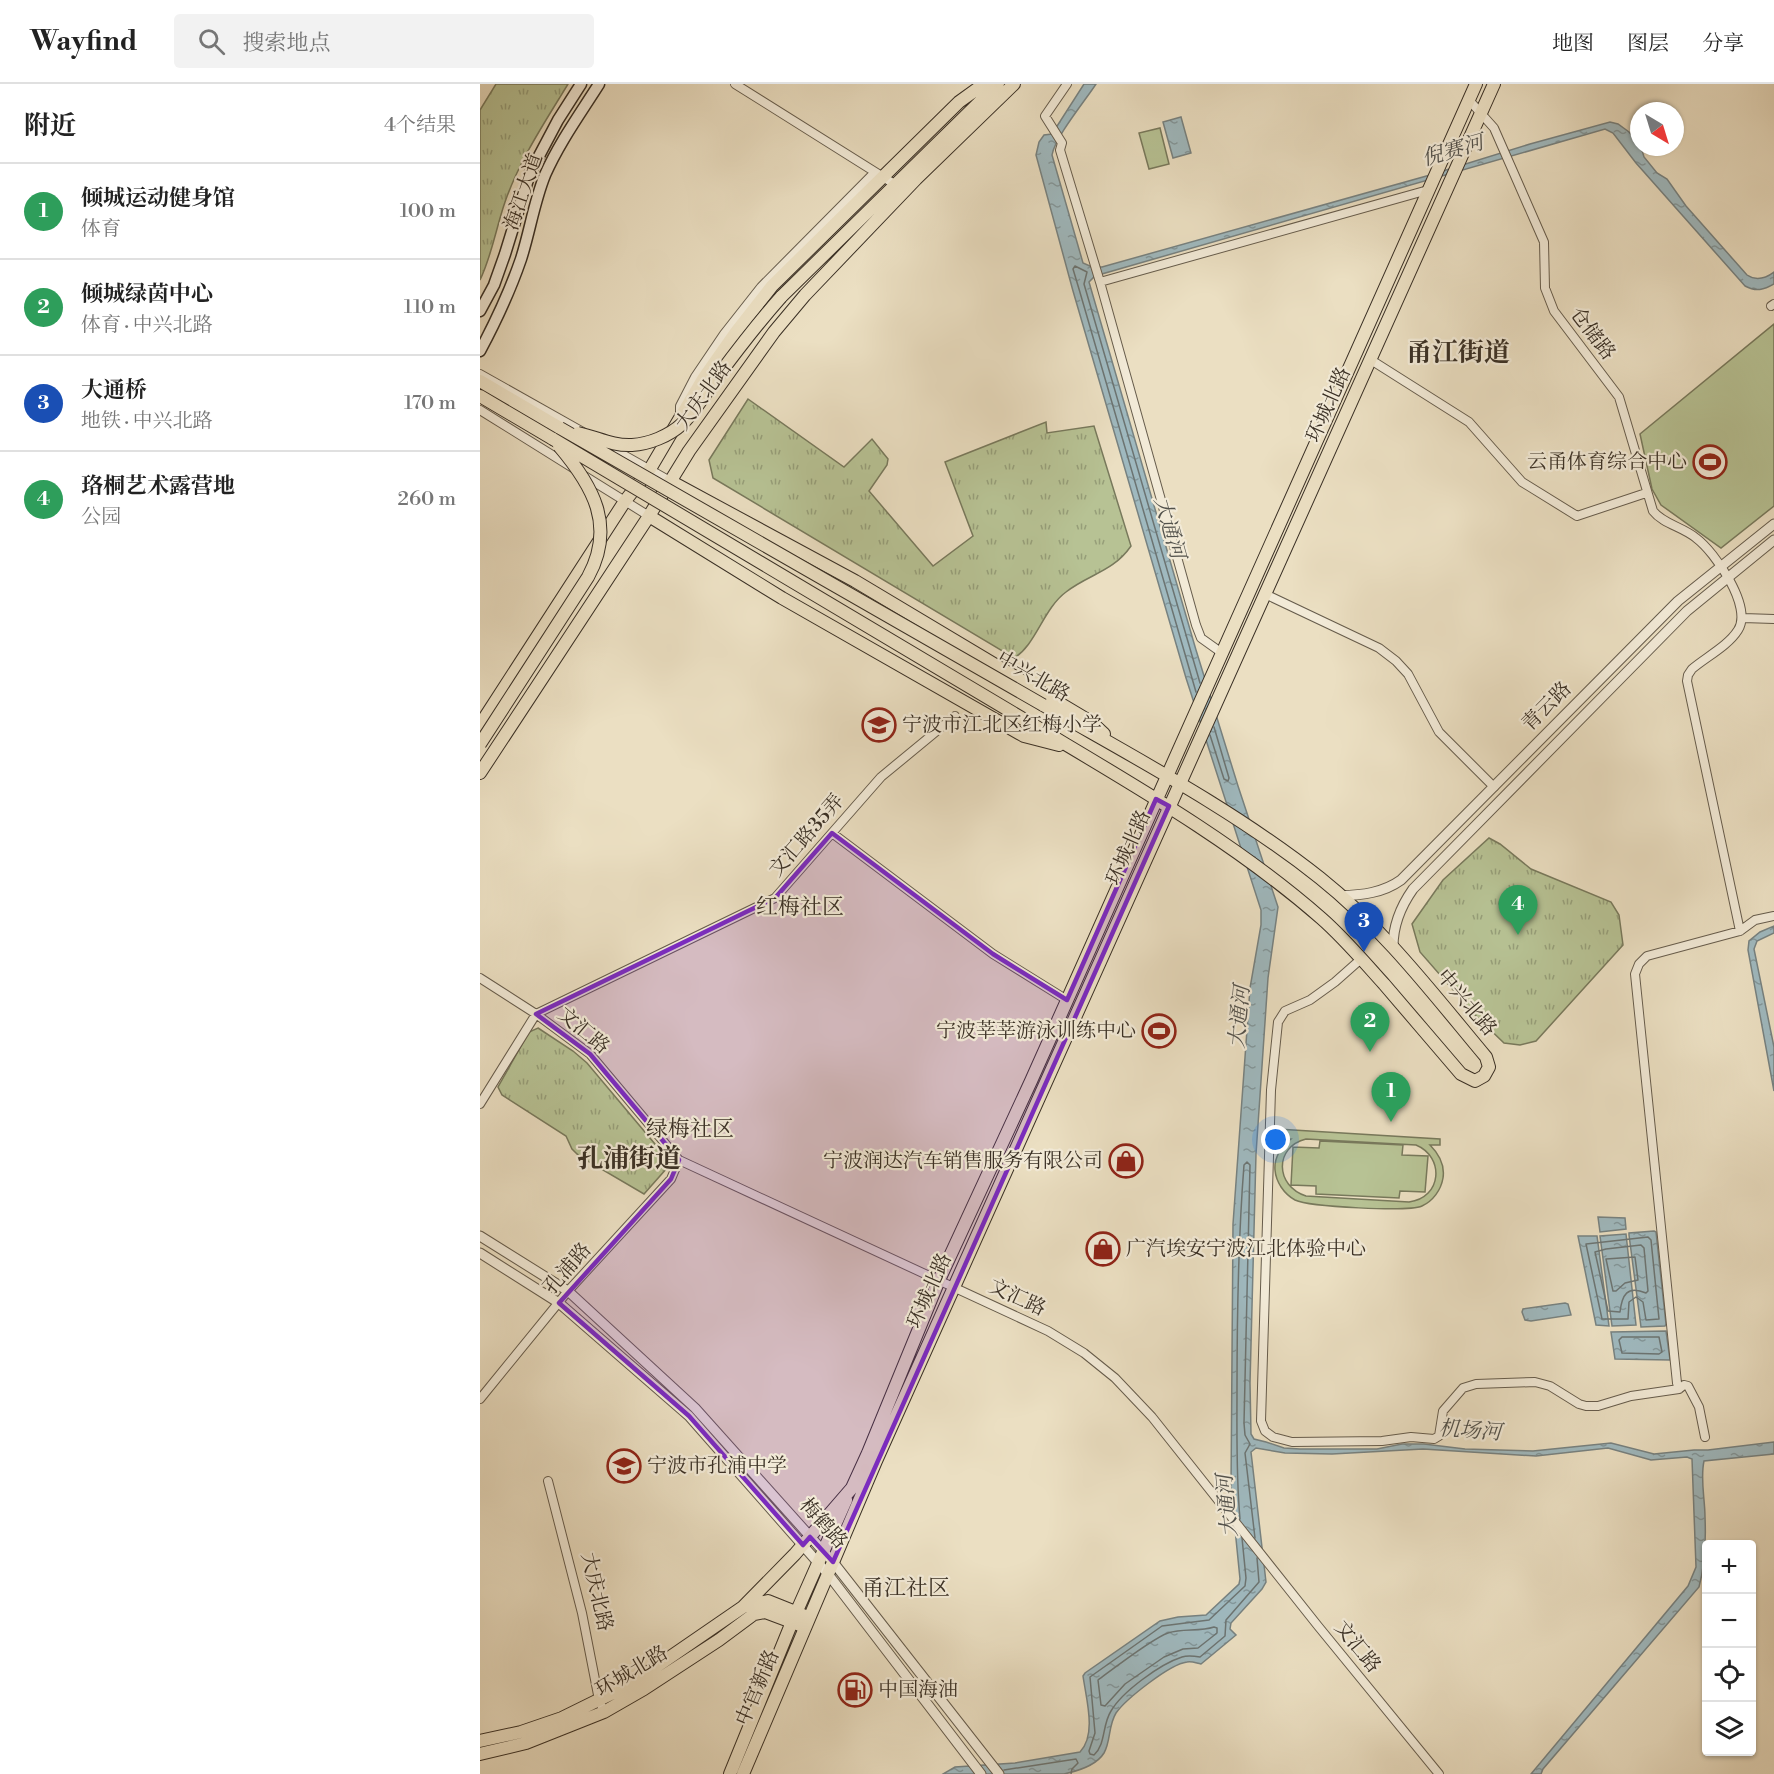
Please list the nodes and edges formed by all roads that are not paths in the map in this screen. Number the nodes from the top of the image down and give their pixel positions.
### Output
1 (581, 84) edge
2 (598, 84) edge
3 (735, 84) edge
4 (984, 84) edge
5 (998, 84) edge
6 (1014, 84) edge
7 (1066, 84) edge
8 (1476, 84) edge
9 (1494, 84) edge
10 (1469, 100) junction
11 (1481, 114) junction
12 (878, 175) junction
13 (900, 188) junction
14 (1428, 190) junction
15 (1100, 282) junction
16 (480, 311) edge
17 (480, 351) edge
18 (1371, 360) junction
19 (480, 374) edge
20 (480, 381) edge
21 (480, 396) edge
22 (480, 410) edge
23 (557, 433) junction
24 (650, 469) junction
25 (670, 481) junction
26 (1646, 493) junction
27 (625, 501) junction
28 (649, 516) junction
29 (1774, 524) edge
30 (1774, 540) edge
31 (1722, 566) junction
32 (1727, 578) junction
33 (1265, 594) junction
34 (1743, 618) junction
35 (1774, 619) edge
36 (1222, 653) junction
37 (955, 716) dead end
38 (480, 725) edge
39 (480, 744) edge
40 (1074, 750) junction
41 (1127, 753) junction
42 (480, 773) edge
43 (1167, 776) junction
44 (1180, 783) junction
45 (1494, 787) junction
46 (1156, 799) junction
47 (1169, 806) junction
48 (832, 833) junction
49 (1340, 896) junction
50 (1774, 916) edge
51 (1740, 931) junction
52 (1393, 947) junction
53 (1362, 959) junction
54 (480, 978) edge
55 (1067, 1000) junction
56 (536, 1014) junction
57 (480, 1104) edge
58 (679, 1160) junction
59 (480, 1236) edge
60 (480, 1253) edge
61 (939, 1280) junction
62 (954, 1287) junction
63 (568, 1291) junction
64 (559, 1303) junction
65 (1679, 1389) junction
66 (480, 1399) edge
67 (1705, 1437) dead end
68 (548, 1481) dead end
69 (852, 1488) junction
70 (806, 1541) junction
71 (821, 1557) junction
72 (830, 1568) junction
73 (743, 1606) junction
74 (795, 1617) junction
75 (807, 1622) junction
76 (601, 1706) junction
77 (480, 1741) edge
78 (480, 1754) edge
79 (978, 1770) edge
80 (730, 1774) edge
81 (743, 1774) edge
82 (999, 1774) edge
83 (1439, 1774) edge

1 - 16 main road, 海江大道
2 - 17 main road, 海江大道
3 - 12 street
4 - 12 main road, 大庆北路
5 - 13 main road, 大庆北路
6 - 13 main road, 大庆北路
7 - 15 street
8 - 10 main road, 环城北路
9 - 11 main road, 环城北路
10 - 11 street, 仓储路
10 - 14 main road, 环城北路
11 - 18 main road, 环城北路
11 - 26 street, 仓储路
12 - 13 street
12 - 24 main road, 大庆北路
13 - 23 main road, bridge
13 - 25 main road, 大庆北路
14 - 15 street
14 - 36 main road, 环城北路
15 - 36 street
18 - 26 street
18 - 33 main road, 环城北路
19 - 24 street
20 - 23 main road
21 - 23 main road
22 - 27 street
23 - 39 main road, bridge
23 - 40 main road, 中兴北路, bridge
23 - 41 main road, 中兴北路, bridge
24 - 25 street
24 - 27 main road, 大庆北路
25 - 28 main road, 大庆北路
25 - 41 main road
26 - 31 street, 仓储路
27 - 28 street
27 - 38 main road, 大庆北路
28 - 40 main road
28 - 42 main road, 大庆北路
29 - 31 street, 青云路
30 - 32 street, 青云路
31 - 32 street, 仓储路
31 - 45 street, 青云路
32 - 34 street, 仓储路
32 - 52 street, 青云路
33 - 44 main road, 环城北路
33 - 45 street
34 - 35 street
34 - 51 street
36 - 43 main road, 环城北路
37 - 48 street, 文汇路35弄
40 - 46 main road, 中兴北路
41 - 43 main road, 中兴北路
43 - 44 main road, 中兴北路
43 - 46 main road, 环城北路
44 - 47 main road, 环城北路
44 - 49 main road, 中兴北路
45 - 49 street, 青云路
46 - 47 main road, 中兴北路
46 - 55 main road, 环城北路
47 - 53 main road, 中兴北路
47 - 62 main road, 环城北路
48 - 55 street
48 - 56 street, 文汇路35弄
49 - 52 main road, 中兴北路
50 - 51 street
51 - 65 street
52 - 53 main road, 中兴北路
53 - 65 street
54 - 56 street, 文汇路
55 - 61 main road, 环城北路
56 - 57 street
56 - 58 street, 文汇路
58 - 61 street, 文汇路
58 - 63 street, 孔浦路
59 - 63 street, 梅鹤路
60 - 64 street, 梅鹤路
61 - 62 street, 文汇路
61 - 69 main road, 环城北路
62 - 72 main road, 环城北路
62 - 83 street, 文汇路
63 - 64 street, 孔浦路
63 - 70 street, 梅鹤路
64 - 66 street, 孔浦路
64 - 70 street, 梅鹤路
65 - 67 street
68 - 76 street, 大庆北路
69 - 70 main road, 环城北路
69 - 71 main road, 环城北路
70 - 71 street, 梅鹤路
70 - 73 main road, 环城北路
71 - 72 street, 梅鹤路
71 - 74 main road, 环城北路
72 - 75 main road, 环城北路
72 - 79 street, 梅鹤路
72 - 82 street, 梅鹤路
73 - 74 main road, 环城北路
73 - 76 main road, 环城北路
74 - 75 main road, 环城北路
74 - 76 main road, 环城北路
74 - 80 main road, 中官新路
75 - 81 main road, 中官新路
76 - 77 main road, 环城北路
76 - 78 main road, 环城北路

